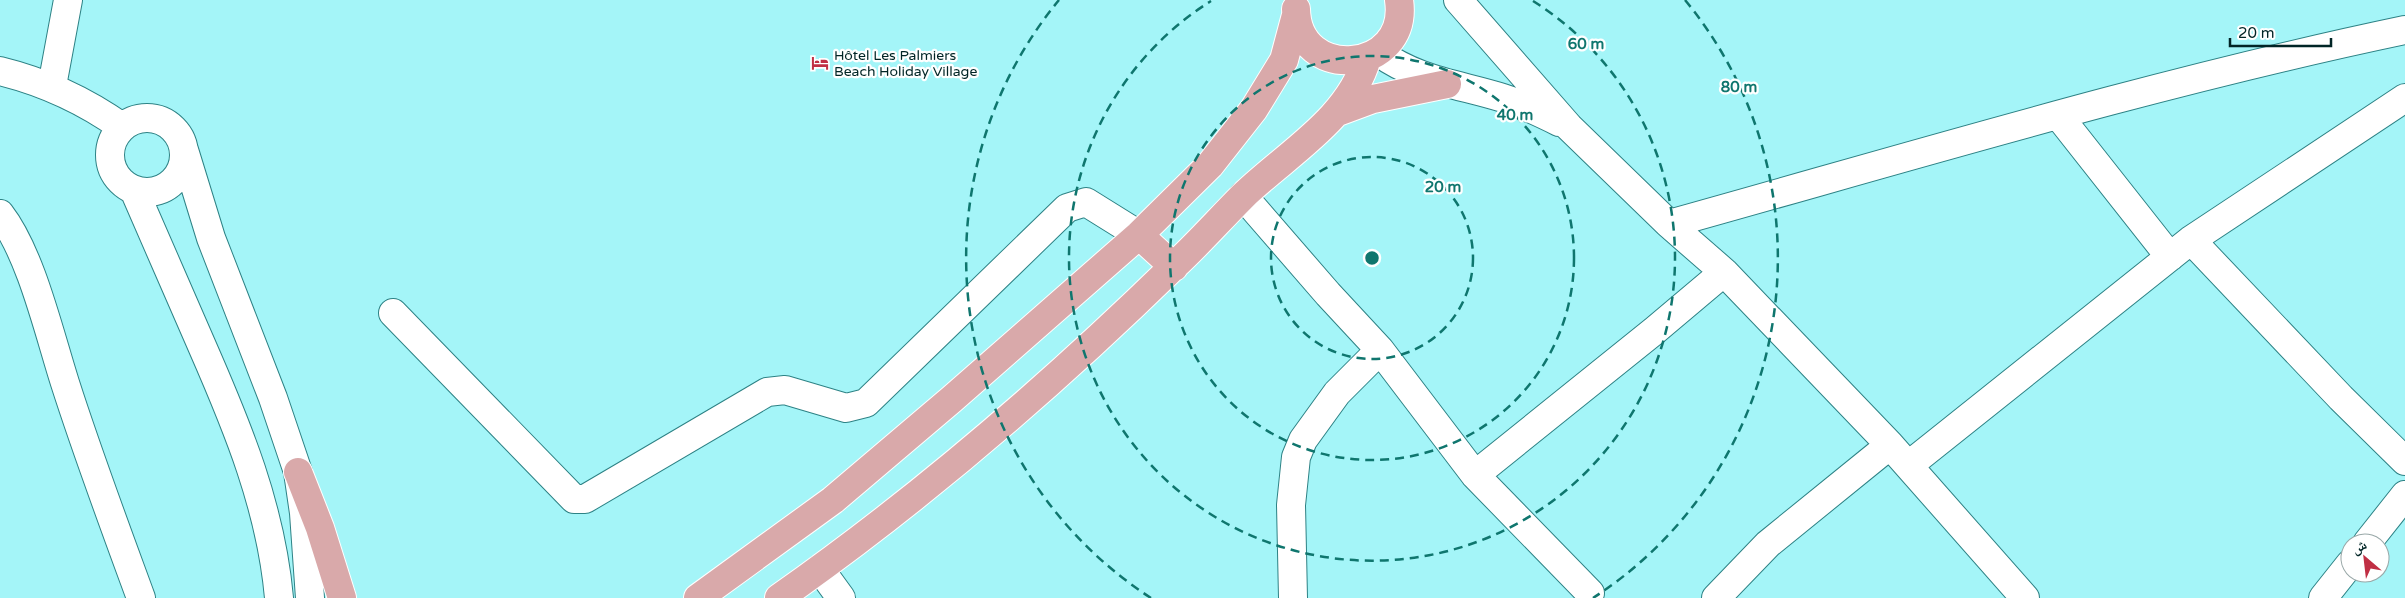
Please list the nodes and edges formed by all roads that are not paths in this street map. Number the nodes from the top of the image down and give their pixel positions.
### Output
1 (68, 0) edge
2 (1399, 0) edge
3 (1458, 0) edge
4 (1296, 8) edge
5 (2405, 30) edge
6 (1372, 55) junction
7 (0, 71) edge
8 (1447, 84) junction
9 (52, 86) junction
10 (2405, 98) edge
11 (1338, 112) junction
12 (2058, 115) junction
13 (122, 127) junction
14 (1569, 127) junction
15 (184, 150) junction
16 (134, 190) junction
17 (1243, 196) junction
18 (0, 214) edge
19 (1669, 224) junction
20 (1139, 235) junction
21 (2191, 240) junction
22 (2170, 257) junction
23 (1174, 267) junction
24 (1724, 272) junction
25 (393, 314) dead end
26 (1380, 350) junction
27 (1890, 445) junction
28 (2405, 461) edge
29 (1909, 465) junction
30 (298, 472) junction
31 (1475, 475) junction
32 (2405, 495) edge
33 (2375, 533) edge
34 (820, 569) junction
35 (2340, 577) edge
36 (1590, 593) dead end
37 (141, 598) edge
38 (279, 598) edge
39 (310, 598) edge
40 (342, 598) edge
41 (698, 598) edge
42 (779, 598) edge
43 (841, 598) edge
44 (1293, 598) edge
45 (1716, 598) edge
46 (2025, 598) edge
47 (2323, 598) edge

1 - 9 street
2 - 6 main road
3 - 14 street
4 - 6 main road
4 - 20 main road
5 - 12 street
6 - 8 street
6 - 11 main road
7 - 9 street
8 - 11 main road
8 - 14 street
9 - 13 street
10 - 21 street
11 - 17 main road
12 - 19 street
12 - 22 street
13 - 15 street
13 - 16 street
14 - 19 street
15 - 16 street
15 - 30 street
16 - 38 street
17 - 23 main road
17 - 26 street
18 - 37 street
19 - 24 street
20 - 23 main road
20 - 25 street
20 - 41 main road
21 - 22 street
21 - 28 street
22 - 29 street
23 - 34 main road
24 - 27 street
24 - 31 street
26 - 31 street
26 - 44 street
27 - 29 street
27 - 45 street
29 - 46 street
30 - 39 street
30 - 40 main road
31 - 36 street
32 - 33 street
34 - 42 main road
34 - 43 street
35 - 47 street

